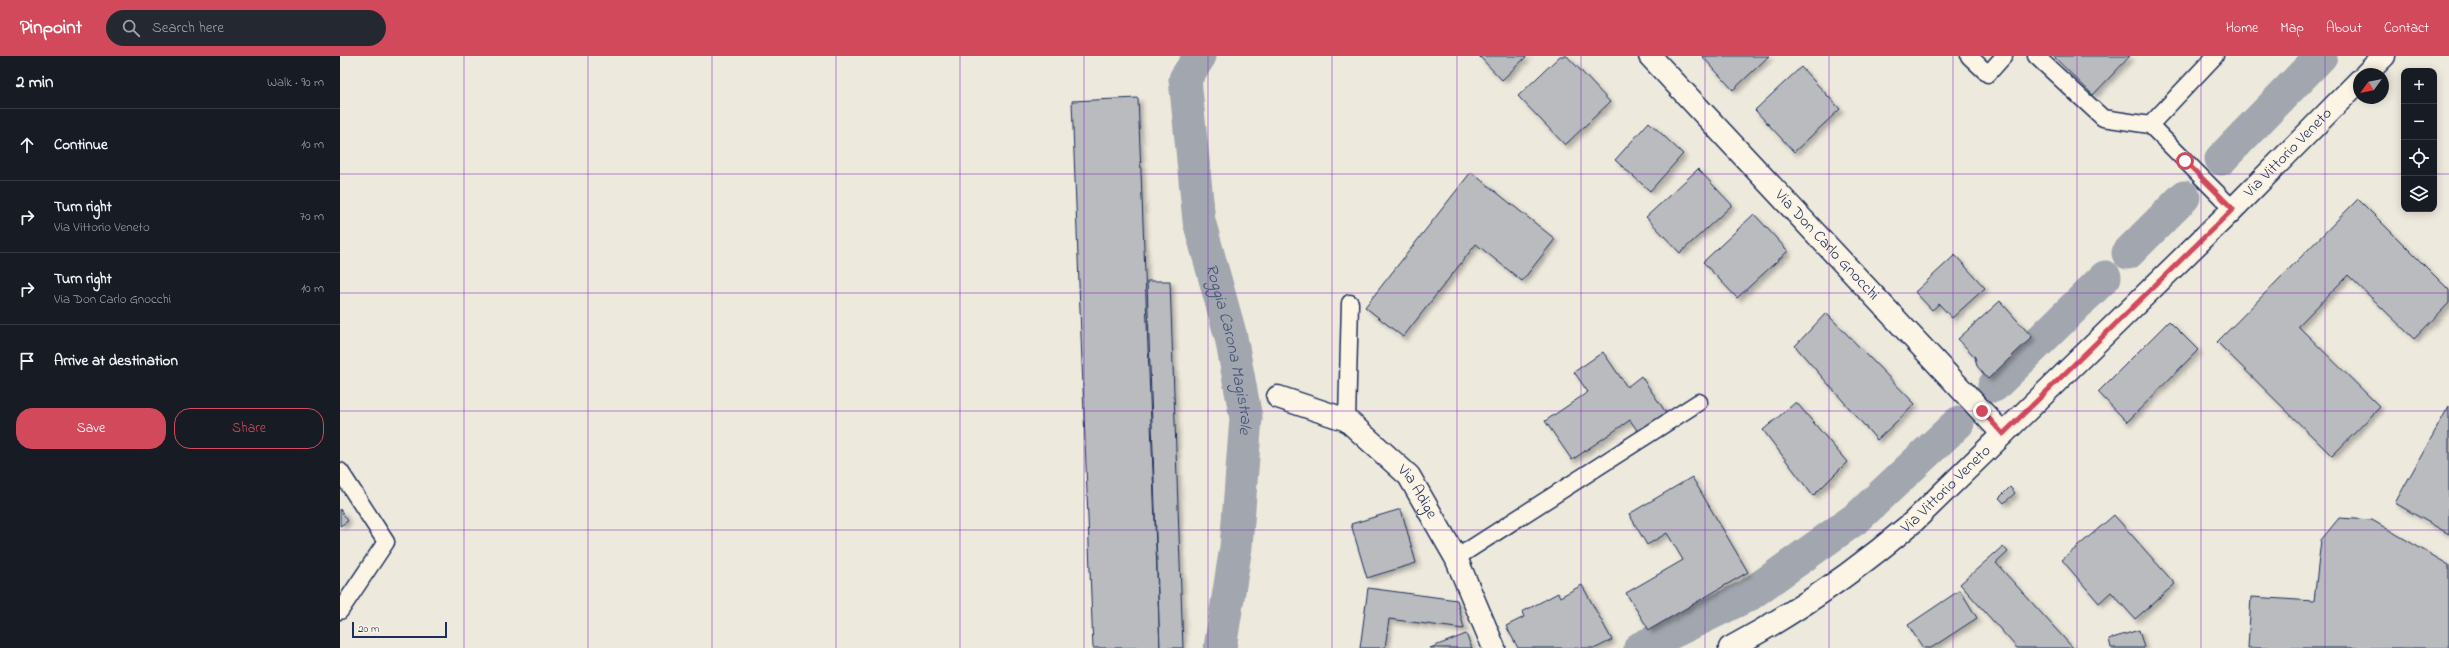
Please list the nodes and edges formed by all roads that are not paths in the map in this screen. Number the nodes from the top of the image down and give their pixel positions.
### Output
1 (1650, 56) edge
2 (1969, 56) edge
3 (2004, 56) edge
4 (2036, 56) edge
5 (2215, 56) edge
6 (2384, 56) edge
7 (2372, 68) edge
8 (2353, 87) edge
9 (2150, 125) junction
10 (2233, 209) junction
11 (1350, 303) dead end
12 (1278, 396) dead end
13 (1699, 402) dead end
14 (1347, 420) junction
15 (2003, 434) junction
16 (340, 471) edge
17 (1456, 558) junction
18 (340, 611) edge
19 (1494, 648) edge
20 (1730, 648) edge

1 - 15 street, Via Don Carlo Gnocchi
2 - 3 lane
4 - 9 lane
5 - 9 lane
6 - 7 street
8 - 10 street, Via Vittorio Veneto
9 - 10 lane
10 - 15 street, Via Vittorio Veneto
11 - 14 lane
12 - 14 street, Via Adige
13 - 17 lane
14 - 17 street, Via Adige
15 - 20 street, Via Vittorio Veneto
16 - 18 lane
17 - 19 street, Via Adige

